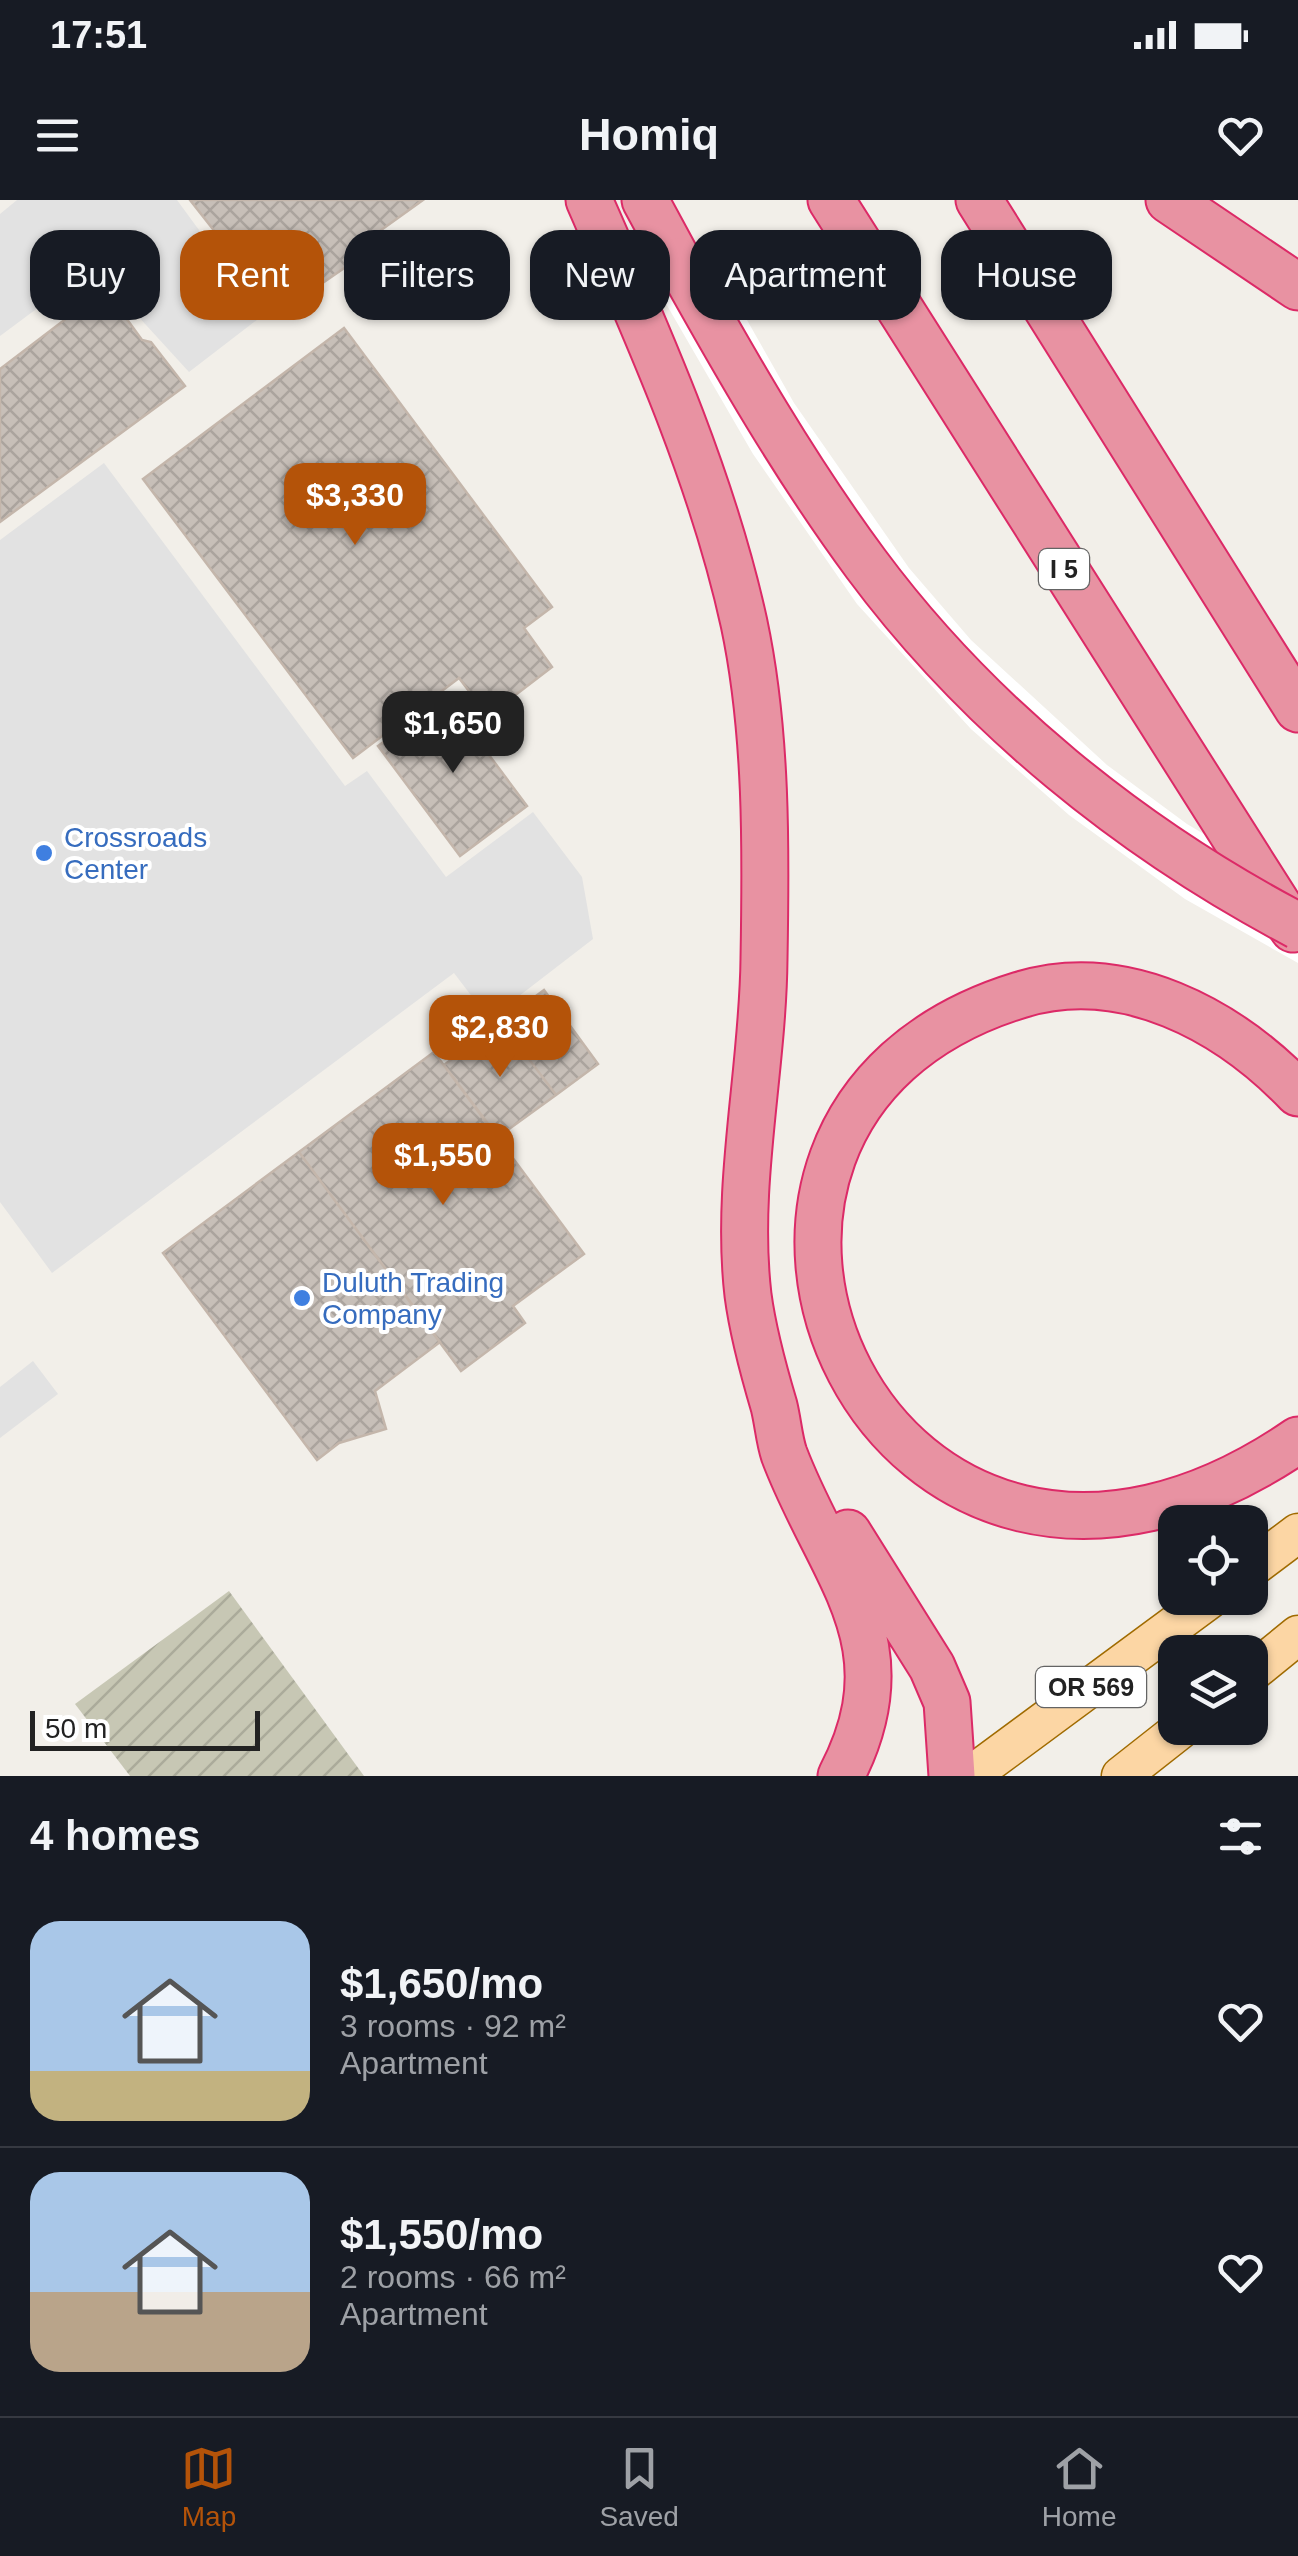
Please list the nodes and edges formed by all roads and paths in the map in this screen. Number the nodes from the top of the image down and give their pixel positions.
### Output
1 (589, 200) edge
2 (645, 200) edge
3 (831, 200) edge
4 (979, 200) edge
5 (1169, 200) edge
6 (1298, 287) edge
7 (1298, 710) edge
8 (1298, 926) edge
9 (1298, 938) edge
10 (1298, 1093) edge
11 (776, 1411) junction
12 (1298, 1440) edge
13 (1298, 1534) edge
14 (1268, 1556) edge
15 (1188, 1615) edge
16 (1298, 1635) edge
17 (1268, 1659) edge
18 (1160, 1745) edge
19 (841, 1776) edge
20 (952, 1776) edge
21 (970, 1776) edge
22 (1121, 1776) edge

1 - 11 highway
2 - 8 highway, bridge
3 - 9 highway, I 5
4 - 7 highway
5 - 6 highway
10 - 12 highway
11 - 19 highway
11 - 20 highway
13 - 14 main road
15 - 21 main road, OR 569
16 - 17 main road
18 - 22 main road, OR 569

